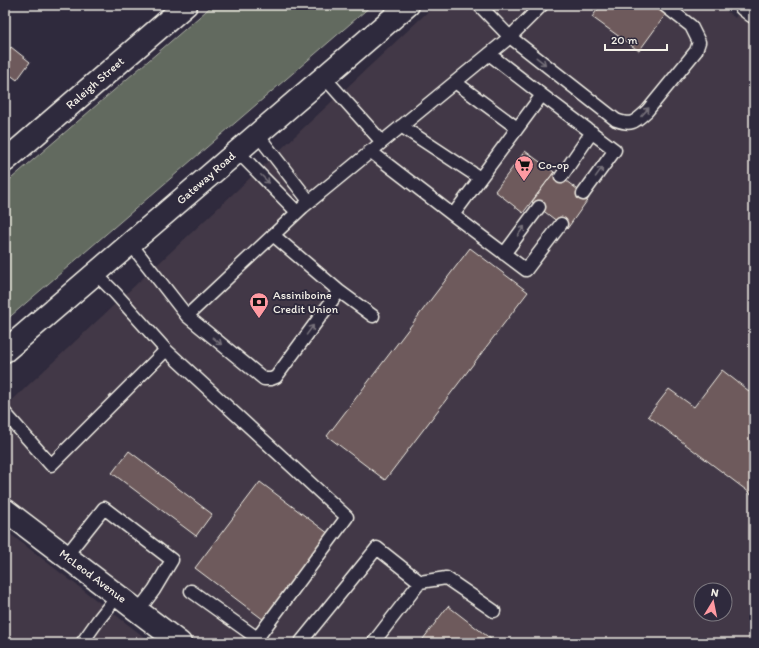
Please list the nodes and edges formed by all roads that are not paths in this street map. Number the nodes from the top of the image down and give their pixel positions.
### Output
1 (186, 5) edge
2 (408, 5) edge
3 (479, 5) edge
4 (542, 5) edge
5 (664, 5) edge
6 (746, 5) edge
7 (754, 12) edge
8 (510, 37) junction
9 (489, 54) junction
10 (324, 77) junction
11 (455, 82) junction
12 (542, 95) junction
13 (401, 126) junction
14 (517, 128) junction
15 (592, 132) junction
16 (257, 134) junction
17 (382, 142) junction
18 (237, 151) junction
19 (370, 151) junction
20 (5, 161) edge
21 (561, 177) dead end
22 (480, 178) junction
23 (583, 194) dead end
24 (309, 201) junction
25 (539, 207) dead end
26 (297, 212) junction
27 (453, 215) junction
28 (560, 224) dead end
29 (273, 234) junction
30 (130, 243) junction
31 (504, 254) junction
32 (95, 273) junction
33 (339, 291) junction
34 (187, 316) junction
35 (373, 316) dead end
36 (166, 350) junction
37 (5, 351) edge
38 (5, 413) edge
39 (5, 510) edge
40 (66, 556) junction
41 (420, 582) junction
42 (191, 591) dead end
43 (118, 595) junction
44 (138, 611) junction
45 (494, 611) dead end
46 (255, 640) edge
47 (82, 643) edge
48 (180, 643) edge
49 (300, 643) edge
50 (373, 643) edge

1 - 20 main road, Raleigh Street
2 - 10 main road, Gateway Road
3 - 8 lane
4 - 8 lane
8 -> 5 lane
6 - 7 main road
8 - 9 lane
9 - 11 lane
9 - 12 lane
10 - 16 main road, Gateway Road
10 - 17 lane
11 - 13 lane
11 - 14 lane
12 - 14 lane
12 - 15 lane
13 - 17 lane
13 - 22 lane
14 - 22 lane
15 - 21 lane
23 -> 15 lane
16 - 18 main road, Gateway Road
16 - 24 lane
17 - 19 lane
18 -> 26 lane
18 - 30 main road, Gateway Road
19 - 24 lane
19 - 27 lane
22 - 27 lane
24 - 26 lane
31 -> 25 lane
26 - 29 lane
27 - 31 lane
28 - 31 lane
29 - 33 lane
29 - 34 lane
30 - 32 main road, Gateway Road
30 - 34 lane
32 - 36 lane
32 - 37 main road, Gateway Road
34 -> 33 lane
33 - 35 lane
36 - 38 lane
36 - 46 lane
39 - 40 main road, McLeod Avenue
40 - 43 main road, McLeod Avenue
40 - 44 lane
41 - 45 lane
41 - 49 lane
41 - 50 lane
42 - 46 lane
43 - 44 main road, McLeod Avenue
43 - 47 lane
44 - 48 main road, McLeod Avenue

